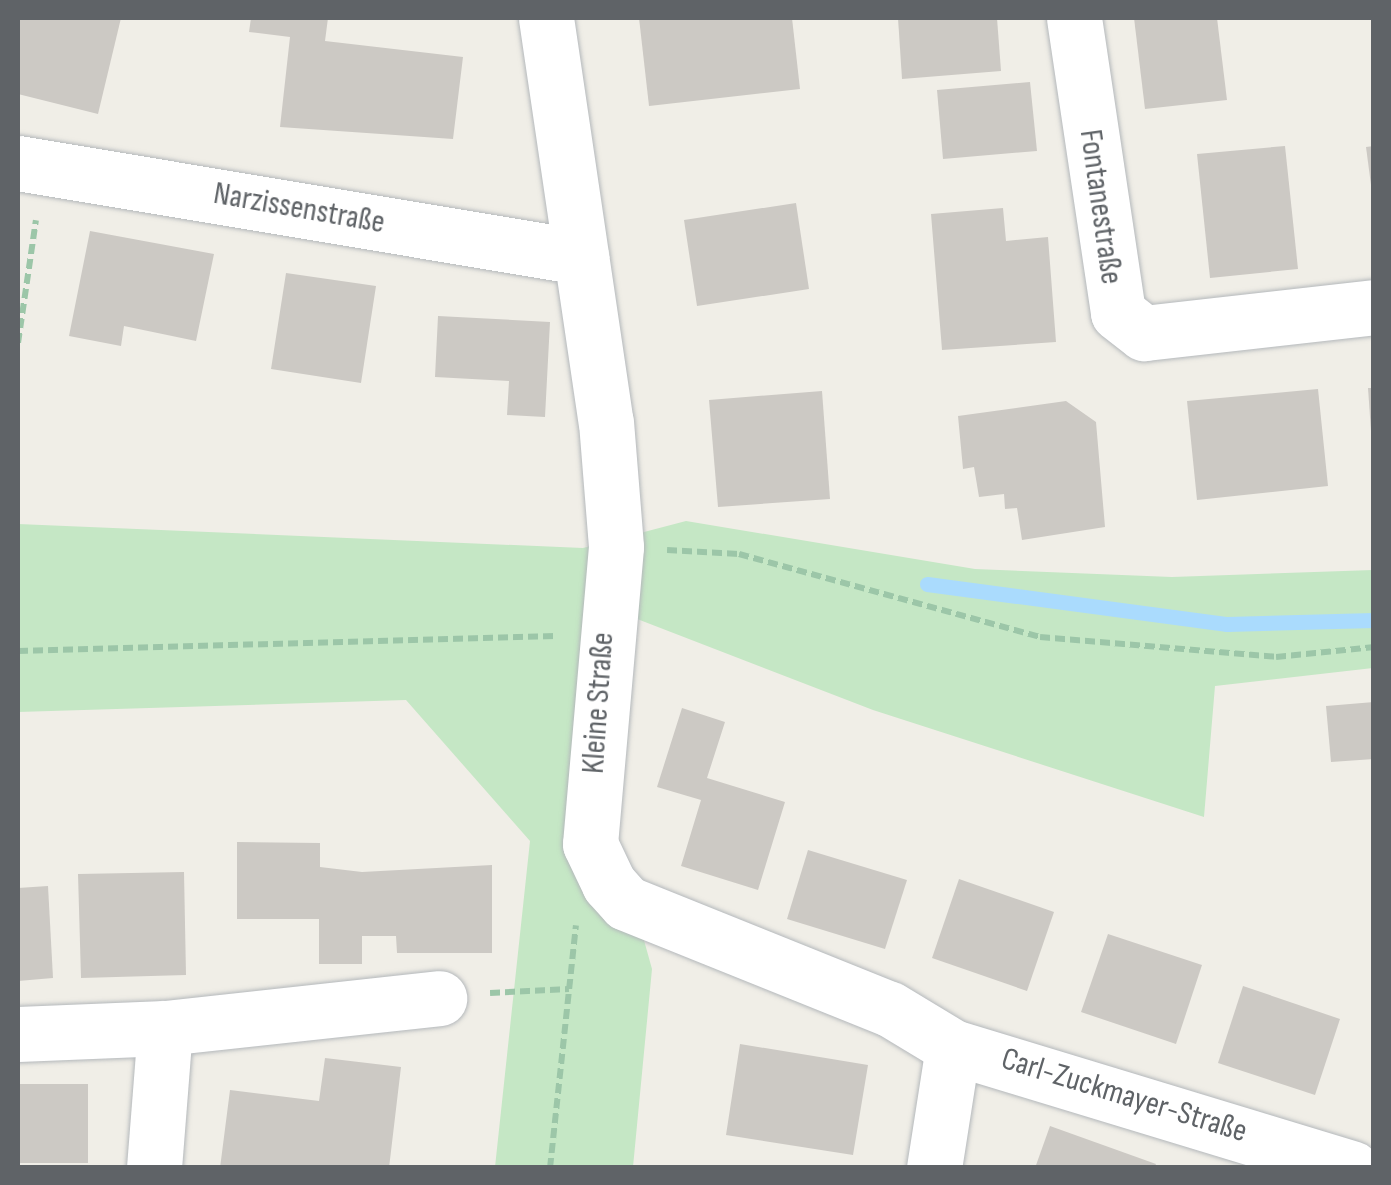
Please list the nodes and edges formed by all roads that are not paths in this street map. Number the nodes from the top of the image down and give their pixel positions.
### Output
1 (546, 18) edge
2 (1074, 18) edge
3 (31, 164) edge
4 (581, 257) junction
5 (1374, 307) edge
6 (438, 998) road end
7 (165, 1028) junction
8 (18, 1034) edge
9 (953, 1047) junction
10 (154, 1168) edge
11 (934, 1168) edge
12 (1352, 1168) edge

1 - 4 street, Kleine Straße
2 - 5 street, Fontanestraße
3 - 4 street, Narzissenstraße
4 - 9 street, Kleine Straße
6 - 7 street
7 - 8 street
7 - 10 street
9 - 11 street
9 - 12 street, Carl-Zuckmayer-Straße

